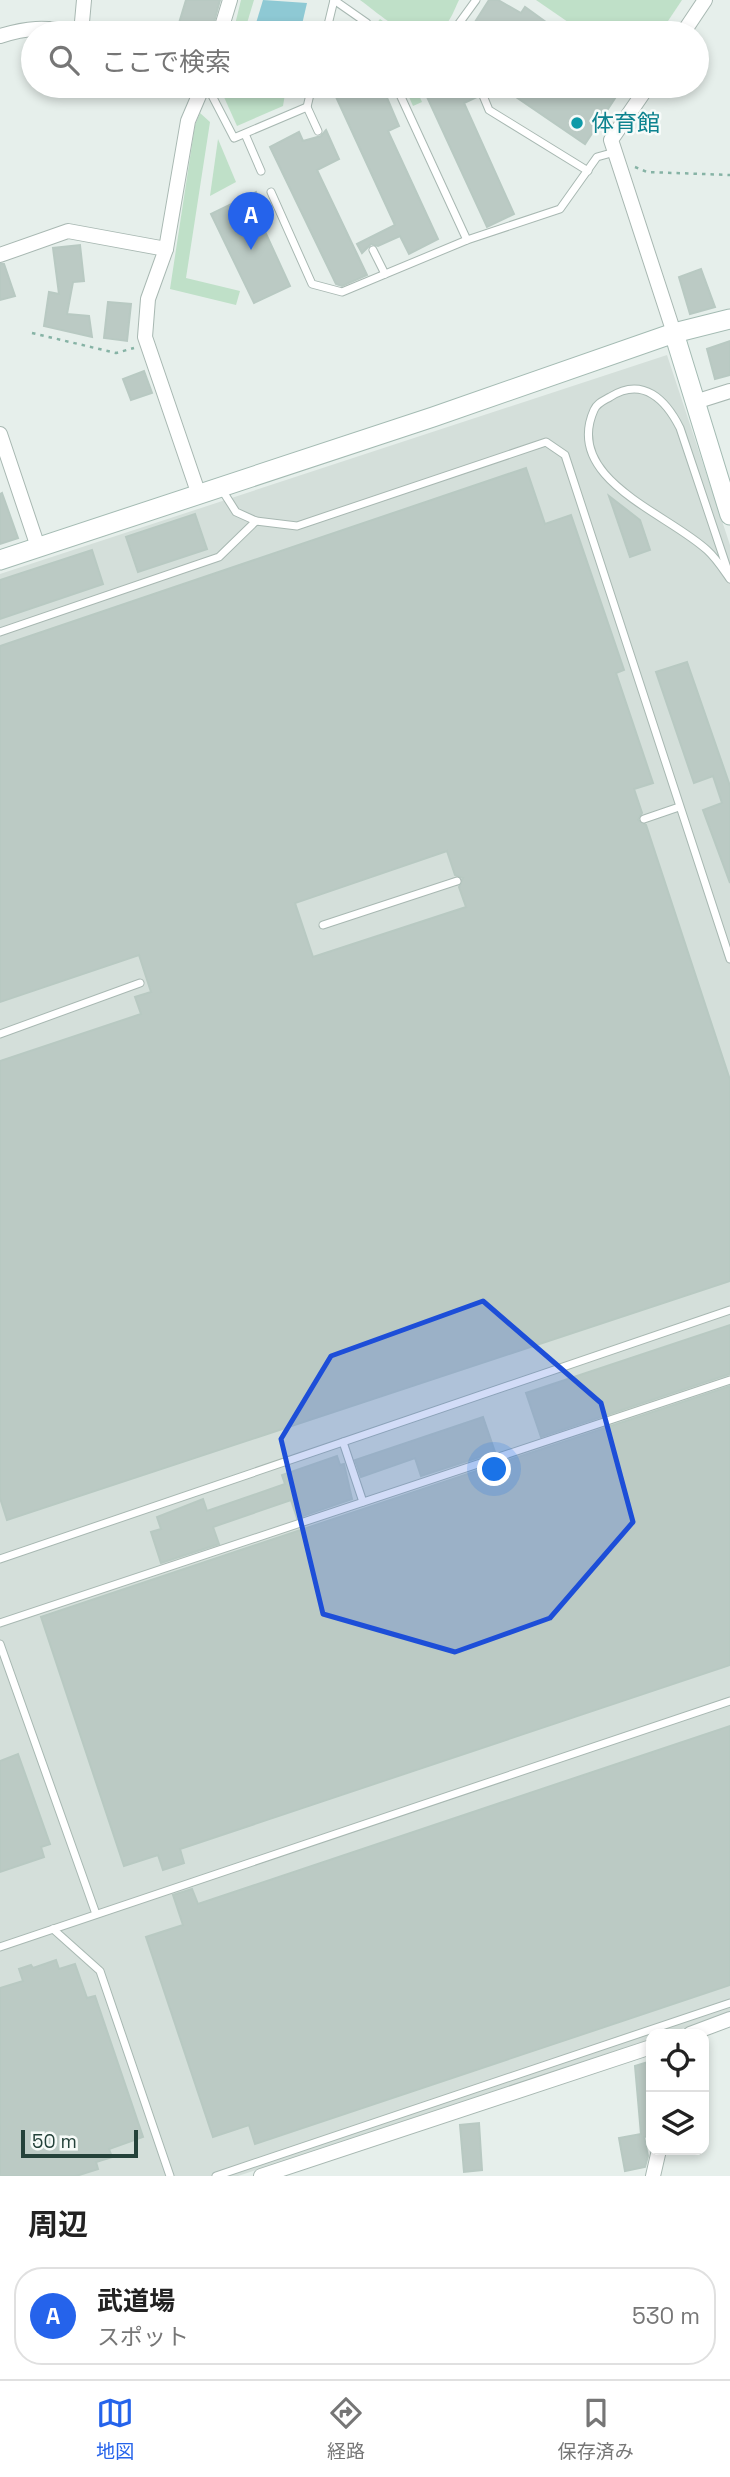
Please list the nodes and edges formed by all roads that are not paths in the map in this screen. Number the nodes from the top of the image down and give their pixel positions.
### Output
1 (84, 0) edge
2 (230, 0) edge
3 (334, 0) edge
4 (476, 0) edge
5 (705, 0) edge
6 (81, 21) edge
7 (224, 21) edge
8 (329, 21) edge
9 (364, 21) edge
10 (463, 21) edge
11 (691, 21) edge
12 (21, 29) edge
13 (0, 36) edge
14 (199, 98) edge
15 (212, 98) edge
16 (309, 98) edge
17 (402, 98) edge
18 (484, 98) edge
19 (640, 98) edge
20 (307, 107) junction
21 (318, 131) dead end
22 (245, 134) junction
23 (617, 157) junction
24 (261, 171) dead end
25 (588, 171) junction
26 (271, 192) dead end
27 (467, 240) junction
28 (166, 248) junction
29 (373, 250) dead end
30 (0, 255) edge
31 (385, 274) junction
32 (730, 319) edge
33 (674, 333) junction
34 (730, 391) edge
35 (695, 402) junction
36 (0, 434) edge
37 (220, 488) junction
38 (199, 495) junction
39 (730, 515) edge
40 (256, 521) junction
41 (38, 547) junction
42 (0, 559) edge
43 (730, 578) edge
44 (0, 632) edge
45 (679, 807) junction
46 (644, 819) dead end
47 (457, 881) dead end
48 (323, 925) dead end
49 (730, 959) edge
50 (140, 984) dead end
51 (0, 1034) edge
52 (730, 1310) edge
53 (730, 1380) edge
54 (343, 1442) junction
55 (363, 1502) junction
56 (0, 1559) edge
57 (0, 1623) edge
58 (0, 1644) edge
59 (730, 1701) edge
60 (96, 1914) junction
61 (52, 1929) junction
62 (0, 1947) edge
63 (730, 2003) edge
64 (730, 2019) edge
65 (703, 2029) edge
66 (646, 2049) edge
67 (658, 2155) edge
68 (170, 2176) edge
69 (216, 2176) edge
70 (261, 2176) edge
71 (653, 2176) edge

1 - 6 street
2 - 7 street
3 - 8 lane
3 - 9 lane
4 - 10 lane
5 - 11 street
12 - 13 street
14 - 28 street
15 - 22 lane
16 - 20 lane
17 - 27 lane
18 - 25 lane
19 - 23 street
20 - 21 lane
20 - 22 lane
22 - 24 lane
23 - 25 lane
23 - 33 street
25 - 27 lane
26 - 31 lane
27 - 31 lane
28 - 30 street
28 - 38 street
29 - 31 lane
32 - 33 street
33 - 35 street
33 - 37 street
34 - 35 street
35 - 39 street
36 - 41 street
37 - 38 street
37 - 40 lane
38 - 41 street
40 - 44 lane
40 - 45 lane
41 - 42 street
43 - 43 lane
45 - 46 lane
45 - 49 lane
47 - 48 lane
50 - 51 lane
52 - 54 lane
53 - 55 lane
54 - 55 lane
54 - 56 lane
55 - 57 lane
58 - 60 lane
59 - 60 lane
60 - 61 lane
61 - 62 lane
61 - 68 lane
63 - 69 lane
64 - 65 street
66 - 70 street
67 - 71 street

